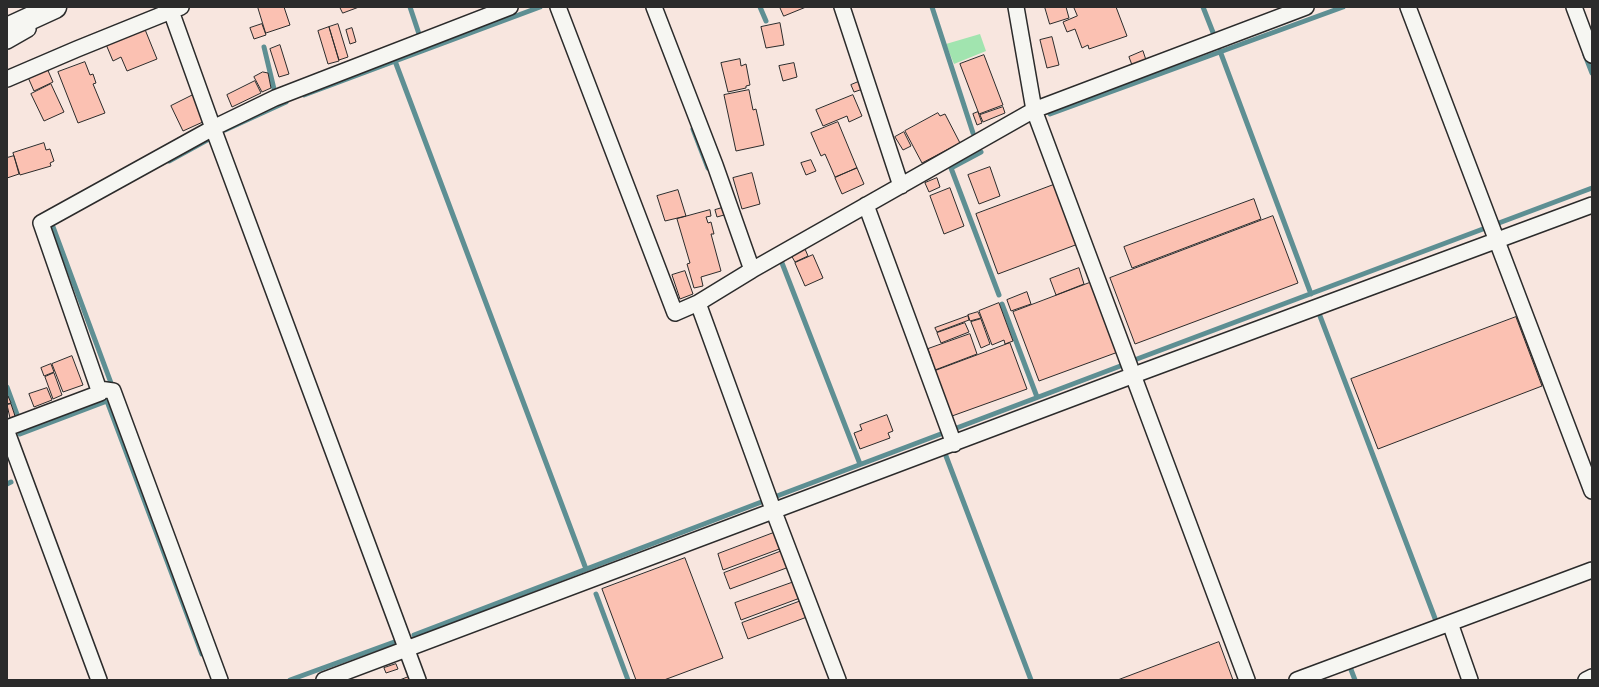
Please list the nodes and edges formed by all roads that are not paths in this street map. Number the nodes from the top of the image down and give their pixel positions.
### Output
1 (55, 7) edge
2 (63, 7) edge
3 (510, 7) edge
4 (558, 7) edge
5 (654, 7) edge
6 (842, 7) edge
7 (1016, 7) edge
8 (1306, 7) edge
9 (1408, 7) edge
10 (1574, 7) edge
11 (176, 9) edge
12 (7, 29) edge
13 (7, 41) edge
14 (1592, 55) edge
15 (7, 79) edge
16 (1034, 110) junction
17 (213, 128) junction
18 (901, 186) junction
19 (1592, 205) edge
20 (866, 206) junction
21 (1495, 236) junction
22 (752, 270) junction
23 (698, 303) junction
24 (1134, 375) junction
25 (99, 389) junction
26 (7, 428) edge
27 (7, 432) edge
28 (953, 441) junction
29 (1592, 491) edge
30 (774, 512) junction
31 (1592, 570) edge
32 (1450, 623) junction
33 (406, 649) junction
34 (1592, 677) edge
35 (100, 680) edge
36 (220, 680) edge
37 (324, 680) edge
38 (418, 680) edge
39 (838, 680) edge
40 (1247, 680) edge
41 (1298, 680) edge
42 (1470, 680) edge
43 (1586, 680) edge

1 - 12 main road
2 - 13 street
3 - 17 street
4 - 23 street
5 - 22 street
6 - 18 street
7 - 16 street
8 - 16 street
9 - 21 street
10 - 14 street
11 - 15 street
11 - 17 street
16 - 18 street
16 - 24 street
17 - 25 street
17 - 33 street
18 - 20 street
19 - 21 street
20 - 22 street
20 - 28 street
21 - 24 street
21 - 29 street
22 - 23 street
23 - 30 street
24 - 28 street
24 - 40 street
25 - 26 street
25 - 36 street
27 - 35 street
28 - 30 street
30 - 33 street
30 - 39 street
31 - 32 street
32 - 41 street
32 - 42 street
33 - 37 street
33 - 38 street
34 - 43 street

